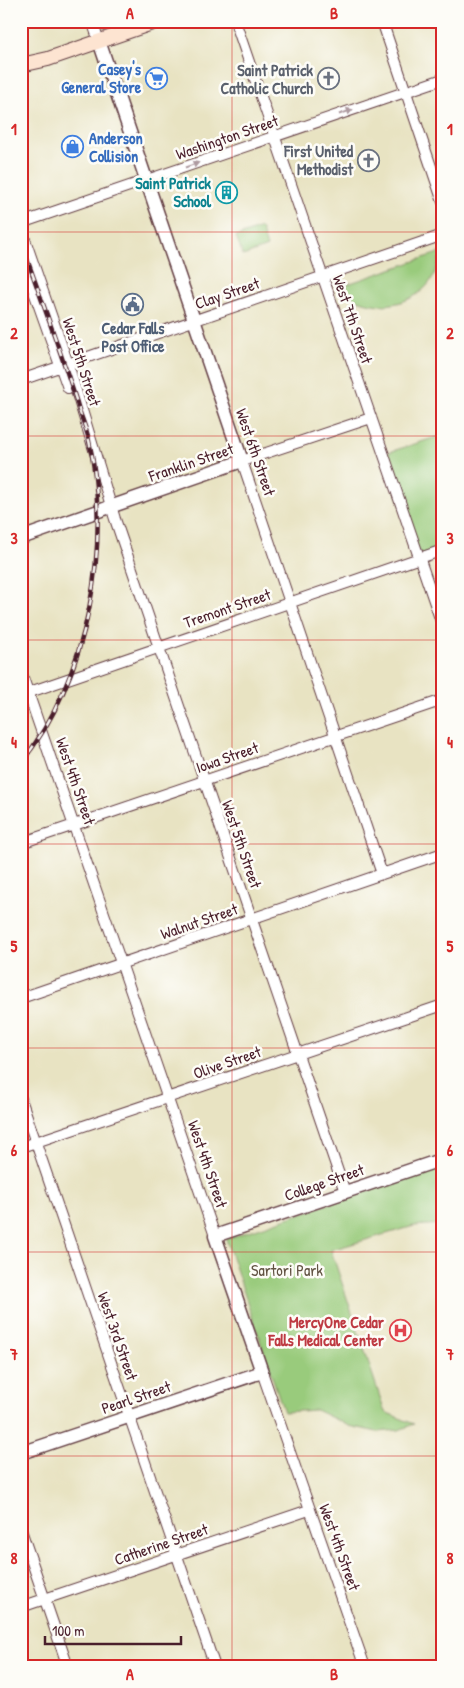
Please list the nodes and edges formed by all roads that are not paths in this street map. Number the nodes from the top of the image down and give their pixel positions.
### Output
1 (92, 21) edge
2 (158, 21) edge
3 (235, 21) edge
4 (382, 21) edge
5 (99, 42) junction
6 (21, 65) edge
7 (443, 79) edge
8 (406, 92) junction
9 (274, 137) junction
10 (146, 181) junction
11 (443, 202) edge
12 (21, 223) edge
13 (21, 228) edge
14 (443, 235) edge
15 (21, 255) edge
16 (323, 276) junction
17 (193, 321) junction
18 (65, 365) junction
19 (21, 380) edge
20 (371, 418) junction
21 (242, 461) junction
22 (110, 507) junction
23 (21, 538) edge
24 (443, 550) edge
25 (419, 558) junction
26 (289, 602) junction
27 (443, 627) edge
28 (159, 647) junction
29 (21, 672) edge
30 (25, 694) edge
31 (443, 700) edge
32 (335, 736) junction
33 (204, 781) junction
34 (74, 825) junction
35 (21, 843) edge
36 (443, 853) edge
37 (382, 874) junction
38 (252, 919) junction
39 (122, 963) junction
40 (21, 998) edge
41 (443, 1005) edge
42 (298, 1054) junction
43 (168, 1098) junction
44 (21, 1099) edge
45 (36, 1142) junction
46 (21, 1147) edge
47 (443, 1158) edge
48 (345, 1192) junction
49 (215, 1236) junction
50 (262, 1372) junction
51 (130, 1417) junction
52 (21, 1453) edge
53 (309, 1510) junction
54 (21, 1530) edge
55 (177, 1554) junction
56 (45, 1599) junction
57 (21, 1607) edge
58 (68, 1667) edge
59 (215, 1667) edge
60 (365, 1667) edge

1 - 5 street
2 - 5 main road
3 - 9 street, West 7th Street
4 - 8 street
5 - 6 main road
5 - 10 street, West 6th Street
7 - 8 street, Washington Street
9 -> 8 street, Washington Street
8 - 11 street
10 -> 9 street, Washington Street
9 - 16 street, West 7th Street
10 - 12 street, Washington Street
10 - 17 street, West 6th Street
13 - 18 street, West 5th Street
14 - 16 street, Clay Street
15 - 18 street, West 5th Street
16 - 17 street, Clay Street
16 - 20 street, West 7th Street
17 - 18 street, Clay Street
17 - 21 street, West 6th Street
18 - 19 street, Clay Street
18 - 22 street, West 5th Street
20 - 21 street, Franklin Street
20 - 25 street, West 7th Street
21 - 22 street, Franklin Street
21 - 26 street, West 6th Street
22 - 23 street, Franklin Street
22 - 28 street, West 5th Street
24 - 25 street, Tremont Street
25 - 26 street, Tremont Street
25 - 27 street, West 7th Street
26 - 28 street, Tremont Street
26 - 32 street, West 6th Street
28 - 30 street, Tremont Street
28 - 33 street, West 5th Street
29 - 30 street, West 4th Street
30 - 34 street, West 4th Street
31 - 32 street, Iowa Street
32 - 33 street, Iowa Street
32 - 37 street, West 6th Street
33 - 34 street, Iowa Street
33 - 38 street, West 5th Street
34 - 35 street, Iowa Street
34 - 39 street, West 4th Street
36 - 37 street, Walnut Street
37 - 38 street, Walnut Street
38 - 39 street, Walnut Street
38 - 42 street, West 5th Street
39 - 40 street, Walnut Street
39 - 43 street, West 4th Street
41 - 42 street, Olive Street
42 - 43 street, Olive Street
42 - 48 street, West 5th Street
43 - 45 street, Olive Street
43 - 49 street, West 4th Street
44 - 45 street, West 3rd Street
45 - 46 street, Olive Street
45 - 51 street, West 3rd Street
47 - 48 street, College Street
48 - 49 street, College Street
49 - 50 street, West 4th Street
50 - 51 street, Pearl Street
50 - 53 street, West 4th Street
51 - 52 street, Pearl Street
51 - 55 street, West 3rd Street
53 - 55 street, Catherine Street
53 - 60 street, West 4th Street
54 - 56 street
55 - 56 street, Catherine Street
55 - 59 street, West 3rd Street
56 - 57 street, Catherine Street
56 - 58 street

